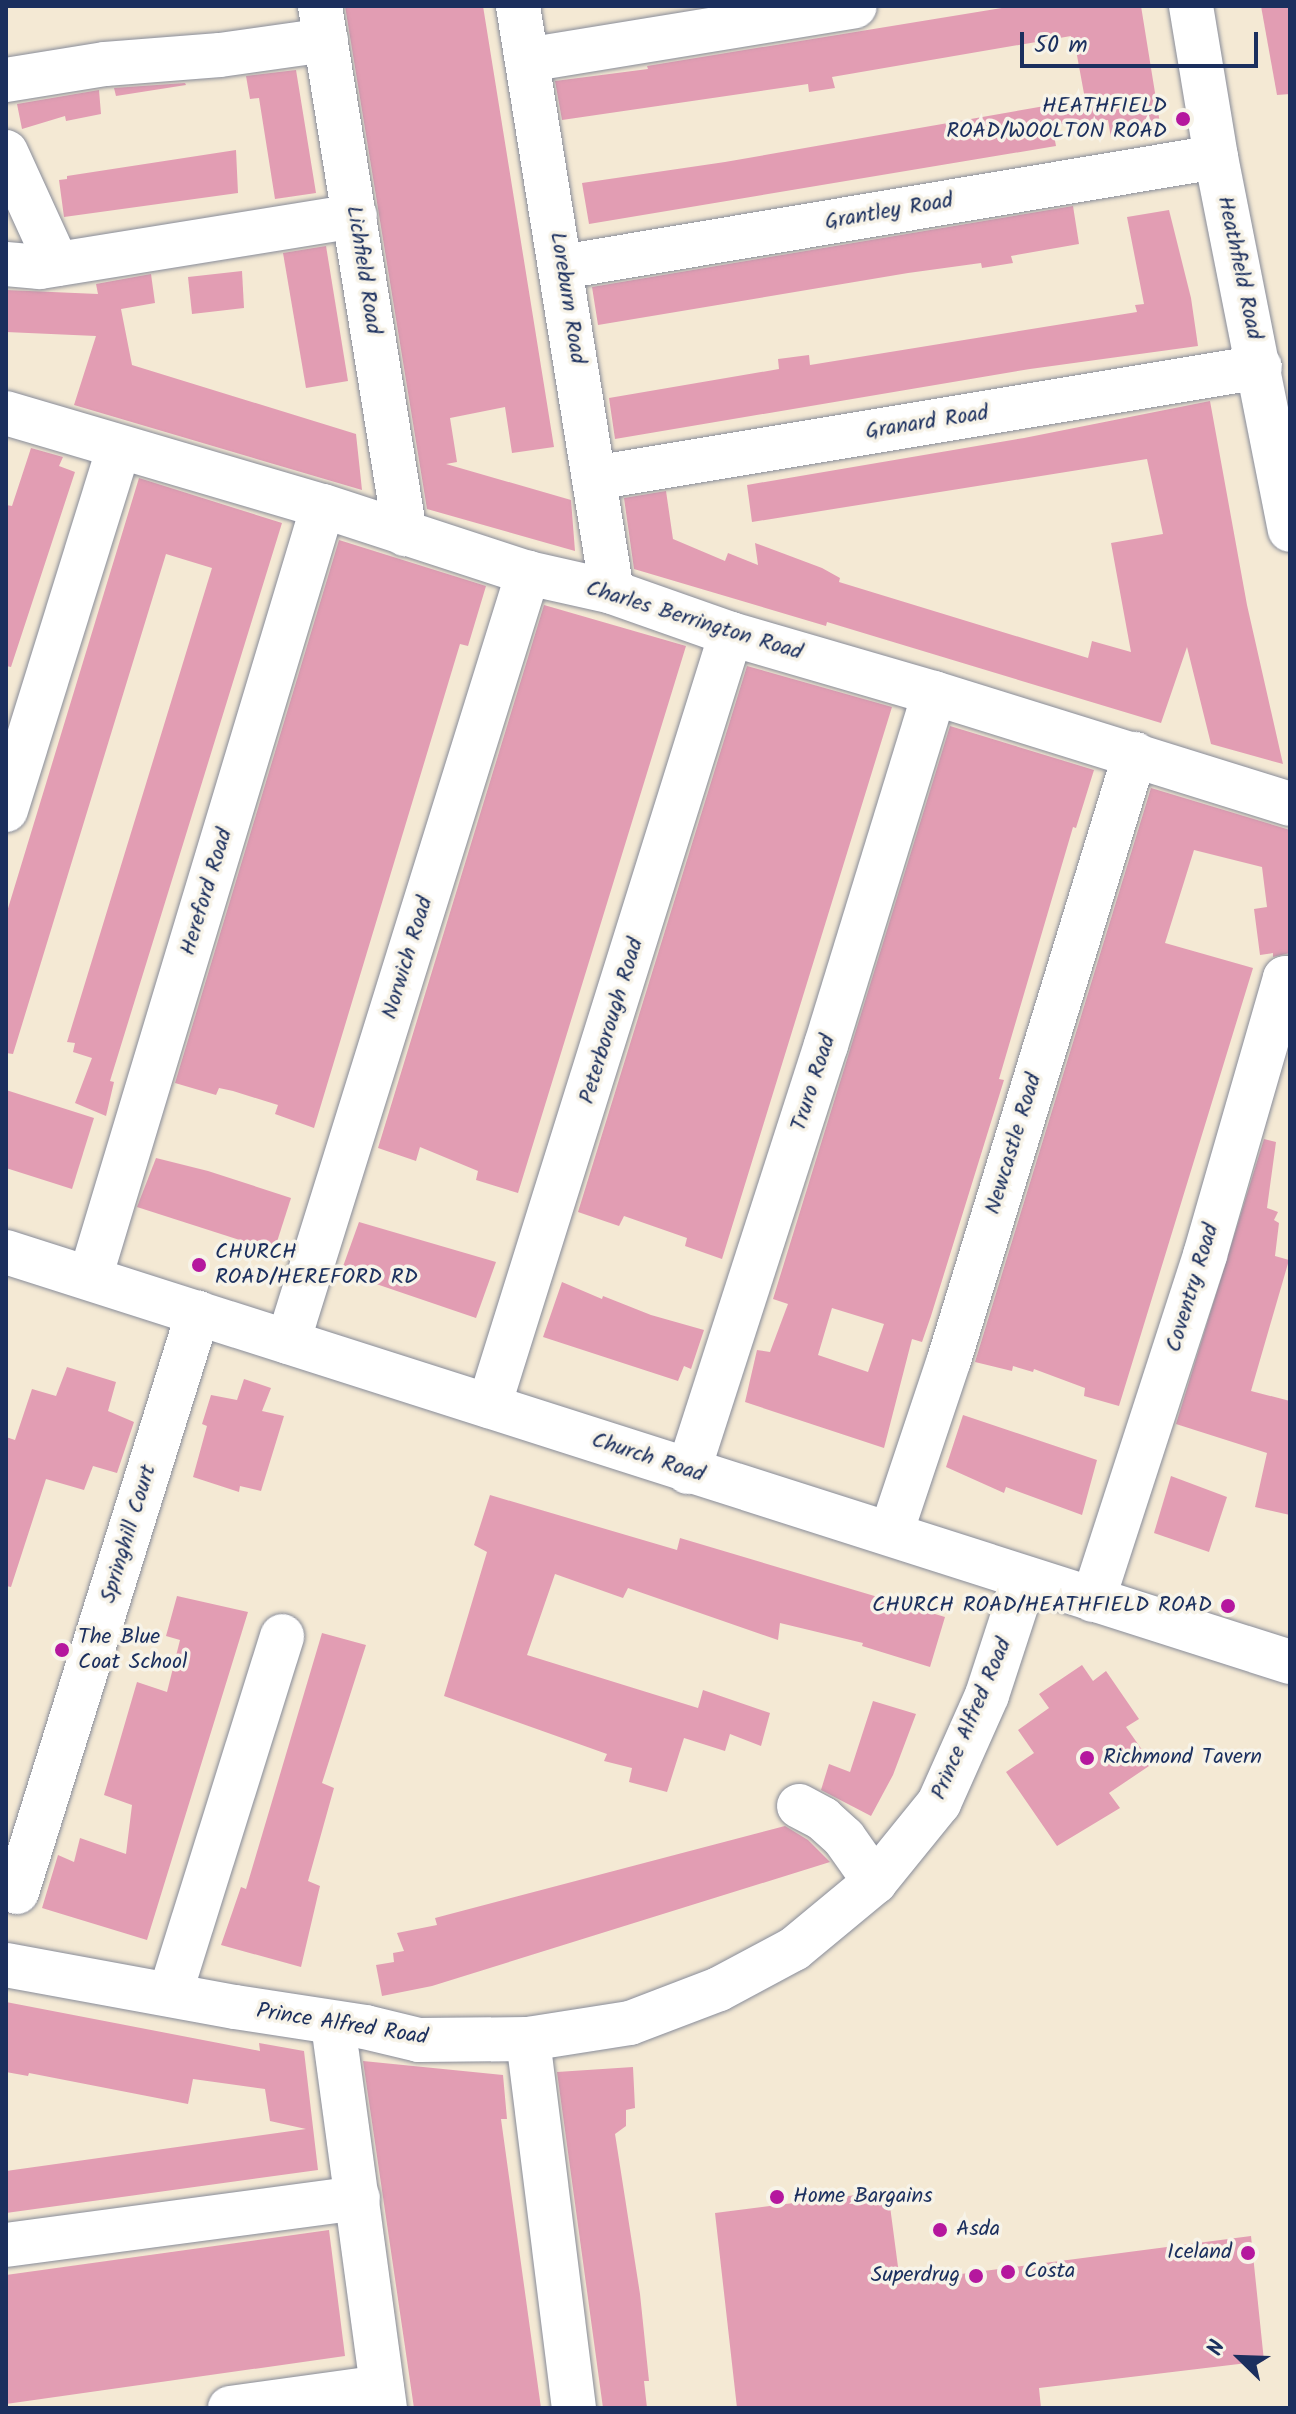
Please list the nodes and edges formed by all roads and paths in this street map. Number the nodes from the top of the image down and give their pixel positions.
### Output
1 (518, 6) edge
2 (855, 6) edge
3 (1191, 6) edge
4 (323, 23) edge
5 (527, 60) junction
6 (6, 80) edge
7 (6, 152) edge
8 (1216, 157) junction
9 (355, 216) junction
10 (6, 264) edge
11 (57, 264) junction
12 (562, 267) junction
13 (1260, 367) junction
14 (6, 413) edge
15 (119, 448) junction
16 (1284, 464) edge
17 (594, 478) junction
18 (323, 506) junction
19 (1290, 530) edge
20 (405, 534) junction
21 (528, 573) junction
22 (612, 592) junction
23 (731, 634) junction
24 (934, 693) junction
25 (1135, 754) junction
26 (1290, 804) edge
27 (6, 810) edge
28 (1290, 978) edge
29 (6, 1252) edge
30 (90, 1278) junction
31 (198, 1313) junction
32 (288, 1342) junction
33 (489, 1406) junction
34 (688, 1472) junction
35 (891, 1533) junction
36 (1025, 1579) junction
37 (1093, 1600) junction
38 (282, 1636) dead end
39 (1290, 1662) edge
40 (799, 1806) dead end
41 (875, 1882) junction
42 (17, 1892) dead end
43 (6, 1965) edge
44 (170, 1994) junction
45 (333, 2024) junction
46 (528, 2039) junction
47 (358, 2198) junction
48 (6, 2245) edge
49 (384, 2398) edge
50 (230, 2408) edge
51 (574, 2408) edge

1 - 5 street, Loreburn Road
2 - 5 street
3 - 8 street, Heathfield Road
4 - 6 street
4 - 9 street, Lichfield Road
5 - 12 street, Loreburn Road
7 - 11 street
8 - 12 street, Grantley Road
8 - 13 street, Heathfield Road
9 - 11 street
9 - 20 street, Lichfield Road
10 - 11 street
12 - 17 street, Loreburn Road
13 - 16 street, Heathfield Road
13 - 17 street, Granard Road
14 - 15 street, Charles Berrington Road
15 - 18 street, Charles Berrington Road
15 - 27 street
16 - 19 street, Heathfield Road
17 - 22 street, Loreburn Road
18 - 20 street, Charles Berrington Road
18 - 30 street, Hereford Road
20 - 21 street, Charles Berrington Road
21 - 22 street, Charles Berrington Road
21 - 32 street, Norwich Road
22 - 23 street, Charles Berrington Road
23 - 24 street, Charles Berrington Road
23 - 33 street, Peterborough Road
24 - 25 street, Charles Berrington Road
24 - 34 street, Truro Road
25 - 26 street, Charles Berrington Road
25 - 35 street, Newcastle Road
28 - 37 street, Coventry Road
29 - 30 street, Church Road
30 - 31 street, Church Road
31 - 32 street, Church Road
31 - 42 street, Springhill Court
32 - 33 street, Church Road
33 - 34 street, Church Road
34 - 35 street, Church Road
35 - 36 street, Church Road
36 - 37 street, Church Road
36 - 41 street, Prince Alfred Road
37 - 39 street, Church Road
38 - 44 street
40 - 41 street
41 - 46 street, Prince Alfred Road
43 - 44 street, Prince Alfred Road
44 - 45 street, Prince Alfred Road
45 - 46 street, Prince Alfred Road
45 - 47 street
46 - 51 street
47 - 48 street
47 - 49 street
49 - 50 street

